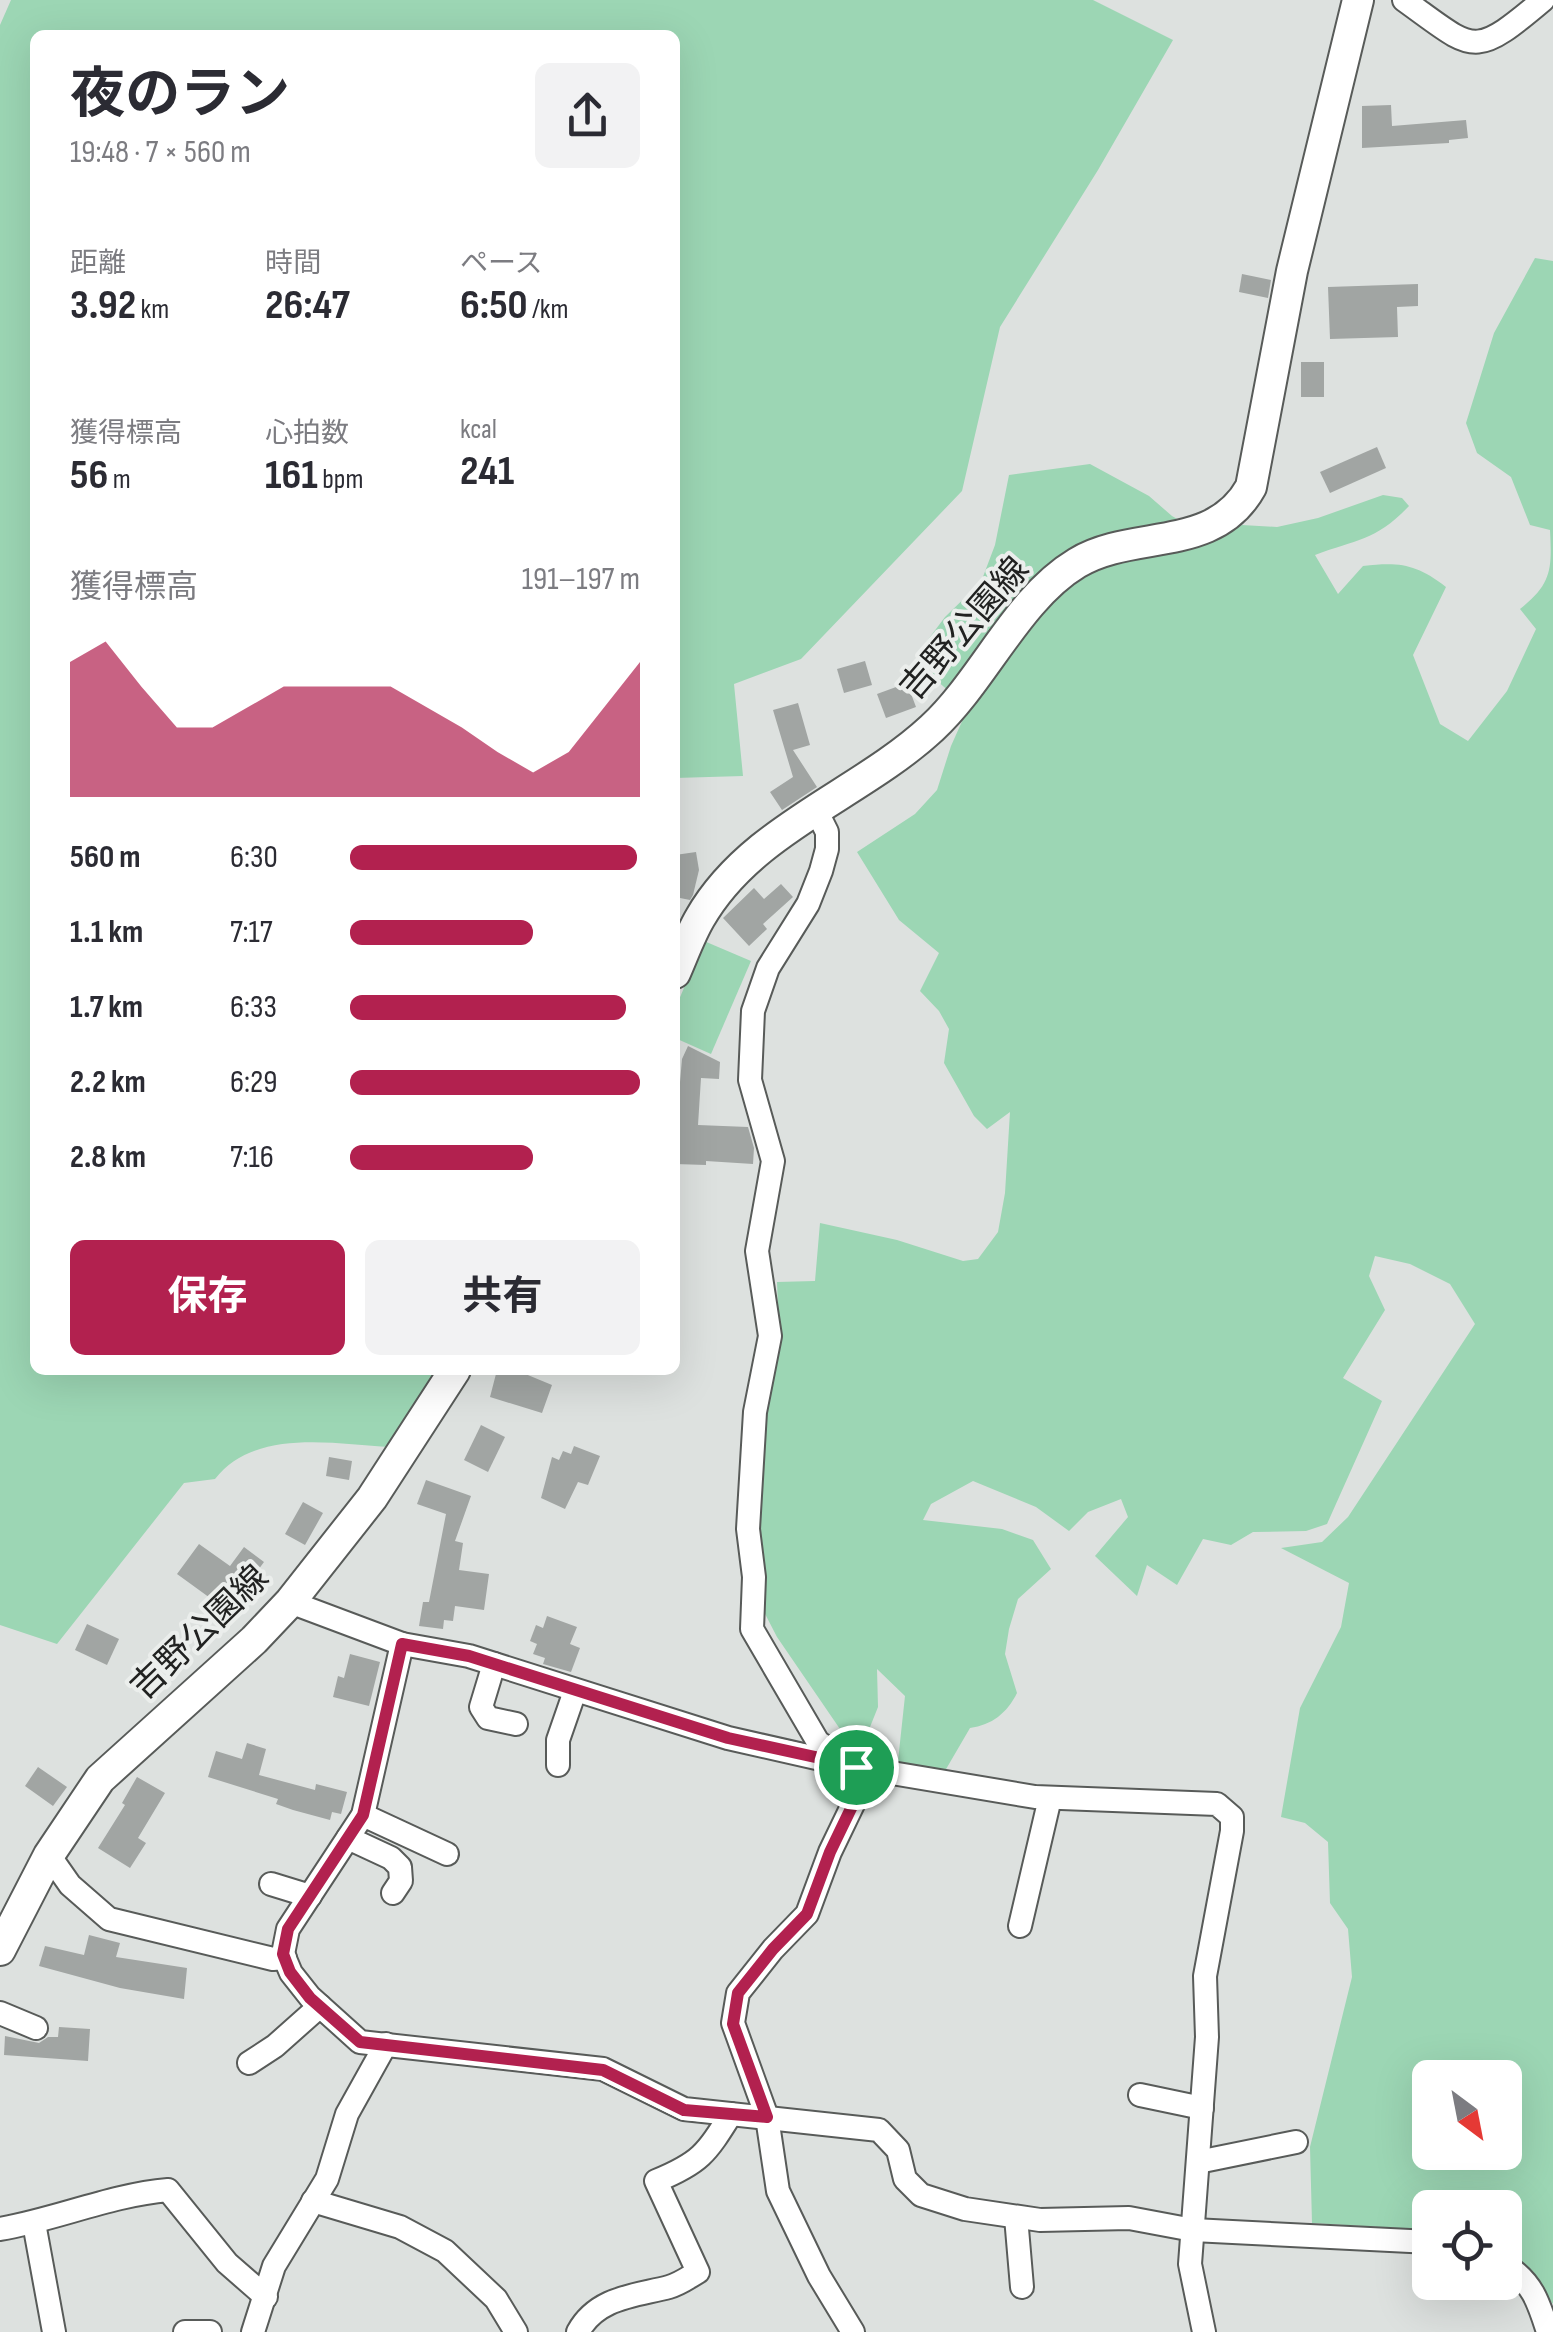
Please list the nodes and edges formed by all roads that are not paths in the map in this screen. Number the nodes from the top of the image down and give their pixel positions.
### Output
1 (1358, 0) edge
2 (1404, 0) edge
3 (1542, 0) edge
4 (816, 810) junction
5 (680, 963) edge
6 (452, 1375) edge
7 (290, 1602) junction
8 (402, 1644) junction
9 (494, 1664) junction
10 (576, 1691) junction
11 (516, 1724) dead end
12 (558, 1765) dead end
13 (863, 1768) junction
14 (1050, 1798) junction
15 (363, 1815) junction
16 (348, 1838) junction
17 (447, 1854) dead end
18 (49, 1855) junction
19 (272, 1884) dead end
20 (394, 1893) dead end
21 (310, 1896) junction
22 (1020, 1926) dead end
23 (0, 1950) edge
24 (284, 1958) junction
25 (320, 2006) junction
26 (0, 2013) edge
27 (36, 2028) dead end
28 (386, 2044) junction
29 (249, 2063) dead end
30 (1140, 2095) dead end
31 (1202, 2108) junction
32 (732, 2114) junction
33 (767, 2117) junction
34 (1296, 2142) dead end
35 (1198, 2162) junction
36 (313, 2201) junction
37 (1016, 2216) junction
38 (34, 2223) junction
39 (0, 2229) edge
40 (1193, 2230) junction
41 (1412, 2241) edge
42 (1522, 2278) edge
43 (1022, 2286) dead end
44 (266, 2297) junction
45 (54, 2332) edge
46 (184, 2332) edge
47 (210, 2332) edge
48 (253, 2332) edge
49 (516, 2332) edge
50 (578, 2332) edge
51 (853, 2332) edge
52 (1204, 2332) edge
53 (1548, 2332) edge

1 - 4 main road, 吉野公園線
2 - 3 street
4 - 5 main road, 吉野公園線
4 - 13 street
6 - 7 main road, 吉野公園線
7 - 8 street
7 - 18 main road, 吉野公園線
8 - 9 street
8 - 15 street
9 - 10 street
9 - 11 street
10 - 12 street
10 - 13 street
13 - 14 street
13 - 33 street
14 - 22 street
14 - 31 street
15 - 16 street
15 - 17 street
16 - 20 street
16 - 21 street
18 - 23 main road, 吉野公園線
18 - 24 street
19 - 21 street
21 - 24 street
24 - 25 street
25 - 28 street
25 - 29 street
26 - 27 street
28 - 32 street
28 - 36 street
30 - 31 street
31 - 35 street
32 - 33 street
32 - 50 street
33 - 37 street
33 - 51 street
34 - 35 street
35 - 40 street
36 - 44 street
36 - 49 street
37 - 40 street
37 - 43 street
38 - 39 street
38 - 44 street
38 - 45 street
40 - 41 street
40 - 52 street
42 - 53 street
44 - 48 street
46 - 47 street

